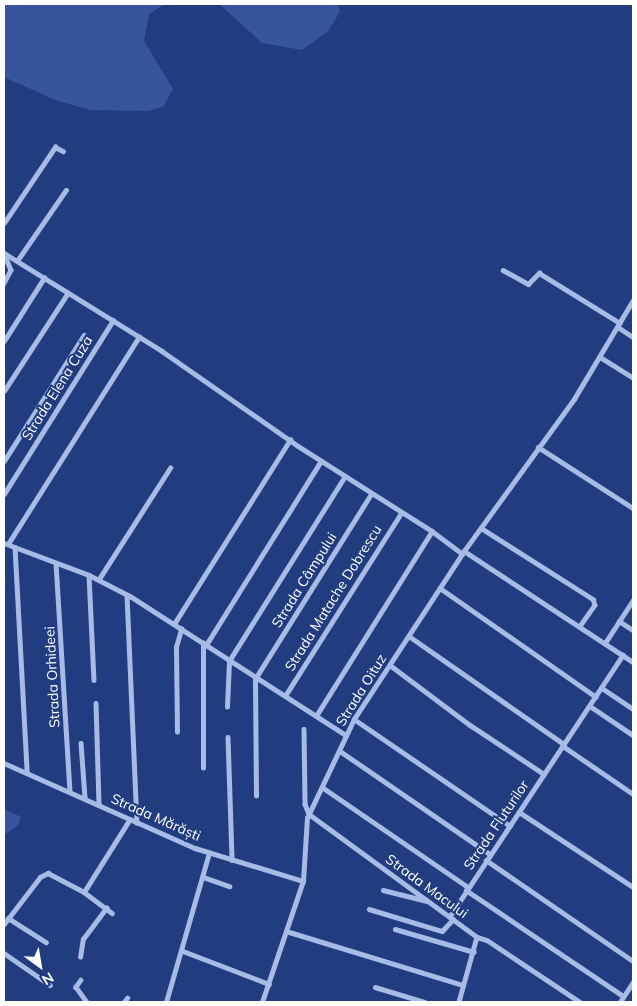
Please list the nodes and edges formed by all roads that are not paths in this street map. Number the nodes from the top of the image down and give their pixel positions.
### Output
1 (62, 151) dead end
2 (66, 190) dead end
3 (4, 223) edge
4 (4, 253) edge
5 (17, 261) junction
6 (503, 270) dead end
7 (44, 278) junction
8 (4, 284) edge
9 (68, 293) junction
10 (633, 300) edge
11 (113, 320) junction
12 (619, 325) junction
13 (84, 335) dead end
14 (139, 336) junction
15 (633, 337) edge
16 (4, 341) edge
17 (600, 356) junction
18 (633, 378) edge
19 (4, 391) edge
20 (290, 440) junction
21 (538, 448) junction
22 (4, 461) edge
23 (321, 461) junction
24 (170, 468) dead end
25 (345, 476) junction
26 (4, 494) edge
27 (371, 494) junction
28 (633, 508) edge
29 (401, 512) junction
30 (481, 528) junction
31 (432, 531) junction
32 (6, 544) edge
33 (15, 547) junction
34 (463, 552) junction
35 (56, 563) junction
36 (89, 575) junction
37 (99, 579) junction
38 (440, 588) junction
39 (127, 595) junction
40 (633, 600) edge
41 (619, 621) junction
42 (174, 624) junction
43 (581, 625) junction
44 (180, 629) junction
45 (633, 630) edge
46 (409, 636) junction
47 (605, 642) junction
48 (204, 644) junction
49 (623, 655) junction
50 (229, 661) junction
51 (633, 662) edge
52 (390, 665) junction
53 (256, 678) junction
54 (94, 680) dead end
55 (602, 688) junction
56 (285, 696) junction
57 (596, 697) junction
58 (96, 703) dead end
59 (590, 706) junction
60 (227, 707) dead end
61 (633, 710) edge
62 (316, 716) junction
63 (354, 719) junction
64 (304, 729) dead end
65 (176, 732) dead end
66 (346, 735) junction
67 (633, 736) edge
68 (228, 737) dead end
69 (82, 743) dead end
70 (564, 745) junction
71 (340, 750) junction
72 (4, 763) edge
73 (203, 768) dead end
74 (28, 772) junction
75 (544, 774) junction
76 (322, 787) junction
77 (70, 790) junction
78 (633, 794) edge
79 (256, 796) dead end
80 (85, 797) junction
81 (99, 804) junction
82 (519, 812) junction
83 (309, 814) junction
84 (130, 819) junction
85 (137, 823) junction
86 (510, 826) junction
87 (209, 853) junction
88 (490, 854) junction
89 (232, 860) junction
90 (486, 860) junction
91 (202, 877) junction
92 (303, 881) junction
93 (229, 886) dead end
94 (633, 887) edge
95 (467, 889) junction
96 (383, 890) dead end
97 (84, 892) junction
98 (428, 901) junction
99 (106, 908) junction
100 (369, 908) dead end
101 (112, 913) dead end
102 (8, 918) junction
103 (452, 918) junction
104 (4, 924) edge
105 (395, 929) dead end
106 (286, 932) junction
107 (477, 937) junction
108 (46, 942) dead end
109 (183, 951) junction
110 (474, 952) junction
111 (4, 953) edge
112 (80, 957) dead end
113 (633, 961) edge
114 (81, 980) dead end
115 (633, 982) edge
116 (269, 984) junction
117 (50, 985) dead end
118 (463, 985) junction
119 (375, 987) dead end
120 (622, 1000) edge
121 (86, 1002) edge
122 (166, 1002) edge
123 (262, 1002) edge
124 (425, 1002) edge
125 (459, 1002) edge
126 (580, 1002) edge

1 - 3 street
2 - 5 street
4 - 5 street
4 - 8 street
5 - 7 street
6 - 12 street
7 - 9 street
7 - 16 street
9 - 11 street
9 - 19 street
10 - 12 street, Strada Oituz
11 - 14 street
11 - 26 street, Strada Elena Cuza
12 - 15 street
12 - 17 street, Strada Oituz
13 - 22 street
14 - 20 street
14 - 32 street
17 - 18 street
17 - 21 street, Strada Oituz
20 - 23 street
20 - 42 street
21 - 28 street
21 - 30 street, Strada Oituz
23 - 25 street
23 - 48 street
24 - 37 street
25 - 27 street
25 - 50 street
27 - 29 street
27 - 53 street, Strada Câmpului
29 - 31 street
29 - 56 street, Strada Matache Dobrescu
30 - 34 street, Strada Oituz
30 - 43 street
31 - 34 street
31 - 62 street
32 - 33 street
33 - 35 street
33 - 74 street
34 - 38 street, Strada Oituz
34 - 43 street
35 - 36 street
35 - 77 street, Strada Orhideei
36 - 37 street
36 - 54 street
37 - 39 street
38 - 46 street, Strada Oituz
38 - 57 street
39 - 42 street
39 - 85 street
40 - 41 street
41 - 45 street
41 - 47 street
42 - 44 street
43 - 47 street
44 - 48 street
44 - 65 street
46 - 52 street, Strada Oituz
46 - 70 street
47 - 49 street
48 - 50 street
48 - 73 street
49 - 51 street
49 - 55 street, Strada Fluturilor
50 - 53 street
50 - 60 street
52 - 63 street, Strada Oituz
52 - 75 street
53 - 56 street
53 - 79 street
55 - 57 street, Strada Fluturilor
55 - 61 street
56 - 62 street
57 - 59 street, Strada Fluturilor
58 - 81 street
59 - 67 street
59 - 70 street, Strada Fluturilor
62 - 66 street
63 - 66 street, Strada Oituz
63 - 86 street
64 - 83 street
66 - 71 street, Strada Oituz
68 - 89 street
69 - 80 street
70 - 75 street, Strada Fluturilor
70 - 78 street
71 - 76 street, Strada Oituz
71 - 88 street
72 - 74 street, Strada Mărăști
74 - 77 street, Strada Mărăști
75 - 82 street, Strada Fluturilor
76 - 83 street, Strada Oituz
76 - 95 street
77 - 80 street, Strada Mărăști
80 - 81 street, Strada Mărăști
81 - 84 street, Strada Mărăști
82 - 86 street, Strada Fluturilor
82 - 94 street
83 - 92 street, Strada Oituz
83 - 98 street, Strada Macului
84 - 85 street, Strada Mărăști
84 - 97 street
85 - 87 street, Strada Mărăști
86 - 88 street, Strada Fluturilor
87 - 89 street, Strada Mărăști
87 - 91 street
88 - 90 street, Strada Fluturilor
89 - 92 street, Strada Mărăști
90 - 95 street, Strada Fluturilor
90 - 113 street
91 - 93 street
91 - 109 street
92 - 106 street, Strada Oituz
95 - 103 street, Strada Fluturilor
95 - 120 street
96 - 98 street
97 - 99 street
97 - 102 street
98 - 103 street, Strada Macului
99 - 101 street
99 - 112 street
100 - 103 street
102 - 104 street
102 - 108 street
103 - 107 street, Strada Macului
105 - 110 street
106 - 116 street, Strada Oituz
106 - 118 street
107 - 110 street
107 - 126 street, Strada Macului
109 - 116 street
109 - 122 street
110 - 118 street
111 - 117 street
114 - 121 street
115 - 120 street
116 - 123 street, Strada Oituz
118 - 125 street
119 - 124 street

